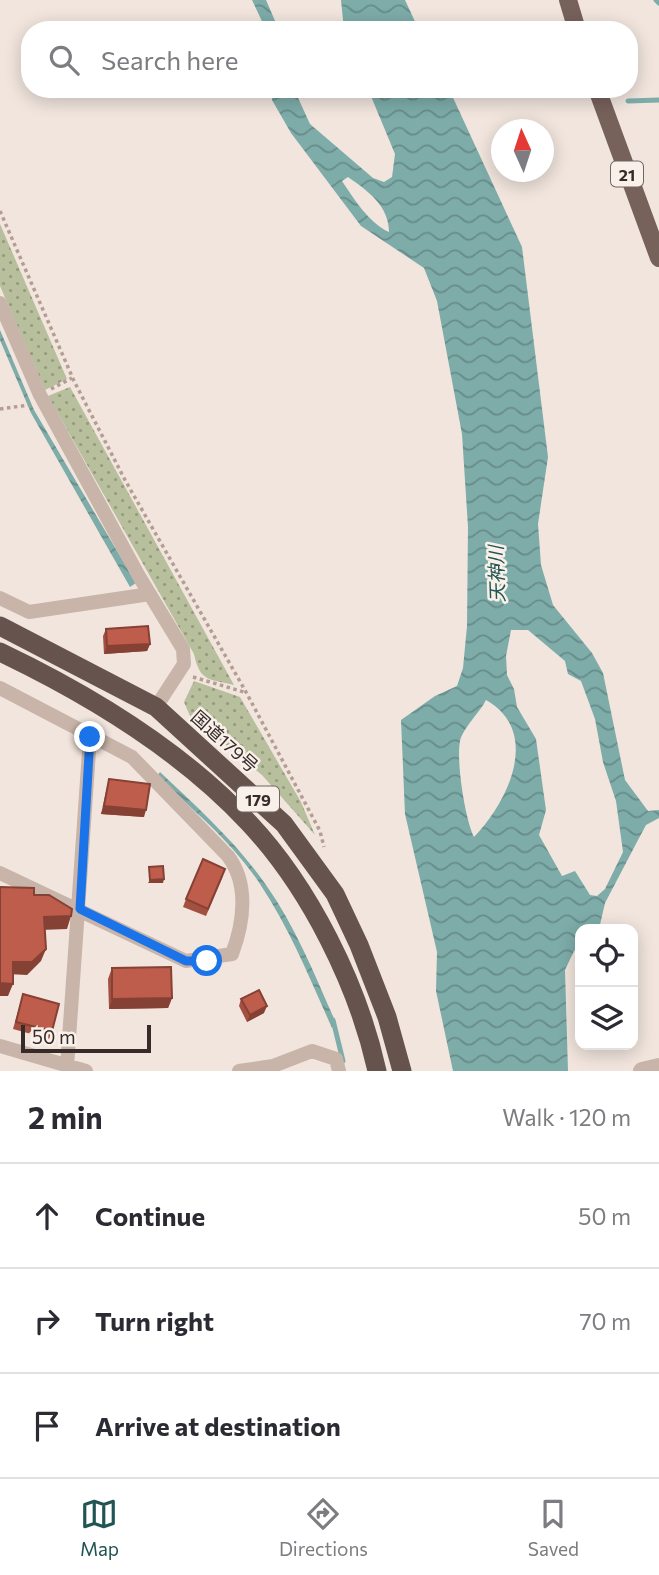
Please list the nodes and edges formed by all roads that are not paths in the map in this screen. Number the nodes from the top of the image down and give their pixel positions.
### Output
1 (568, 0) edge
2 (574, 21) edge
3 (600, 98) edge
4 (659, 258) edge
5 (0, 303) edge
6 (150, 594) junction
7 (0, 598) edge
8 (0, 626) edge
9 (0, 652) edge
10 (0, 688) edge
11 (156, 707) junction
12 (90, 737) junction
13 (0, 873) edge
14 (80, 909) junction
15 (0, 1046) edge
16 (67, 1067) junction
17 (659, 1067) edge
18 (86, 1071) edge
19 (239, 1071) edge
20 (339, 1071) edge
21 (377, 1071) edge
22 (402, 1071) edge
23 (642, 1071) edge

1 - 2 main road
3 - 4 main road, 21
5 - 6 street
6 - 7 street
6 - 11 street
8 - 11 highway, 国道179号 / 179
9 - 21 highway, 179
10 - 12 street
11 - 22 highway, 国道179号 / 179
12 - 14 street
12 - 14 street
13 - 14 street
14 - 16 street
15 - 16 street
16 - 18 street
17 - 23 street
19 - 20 street

